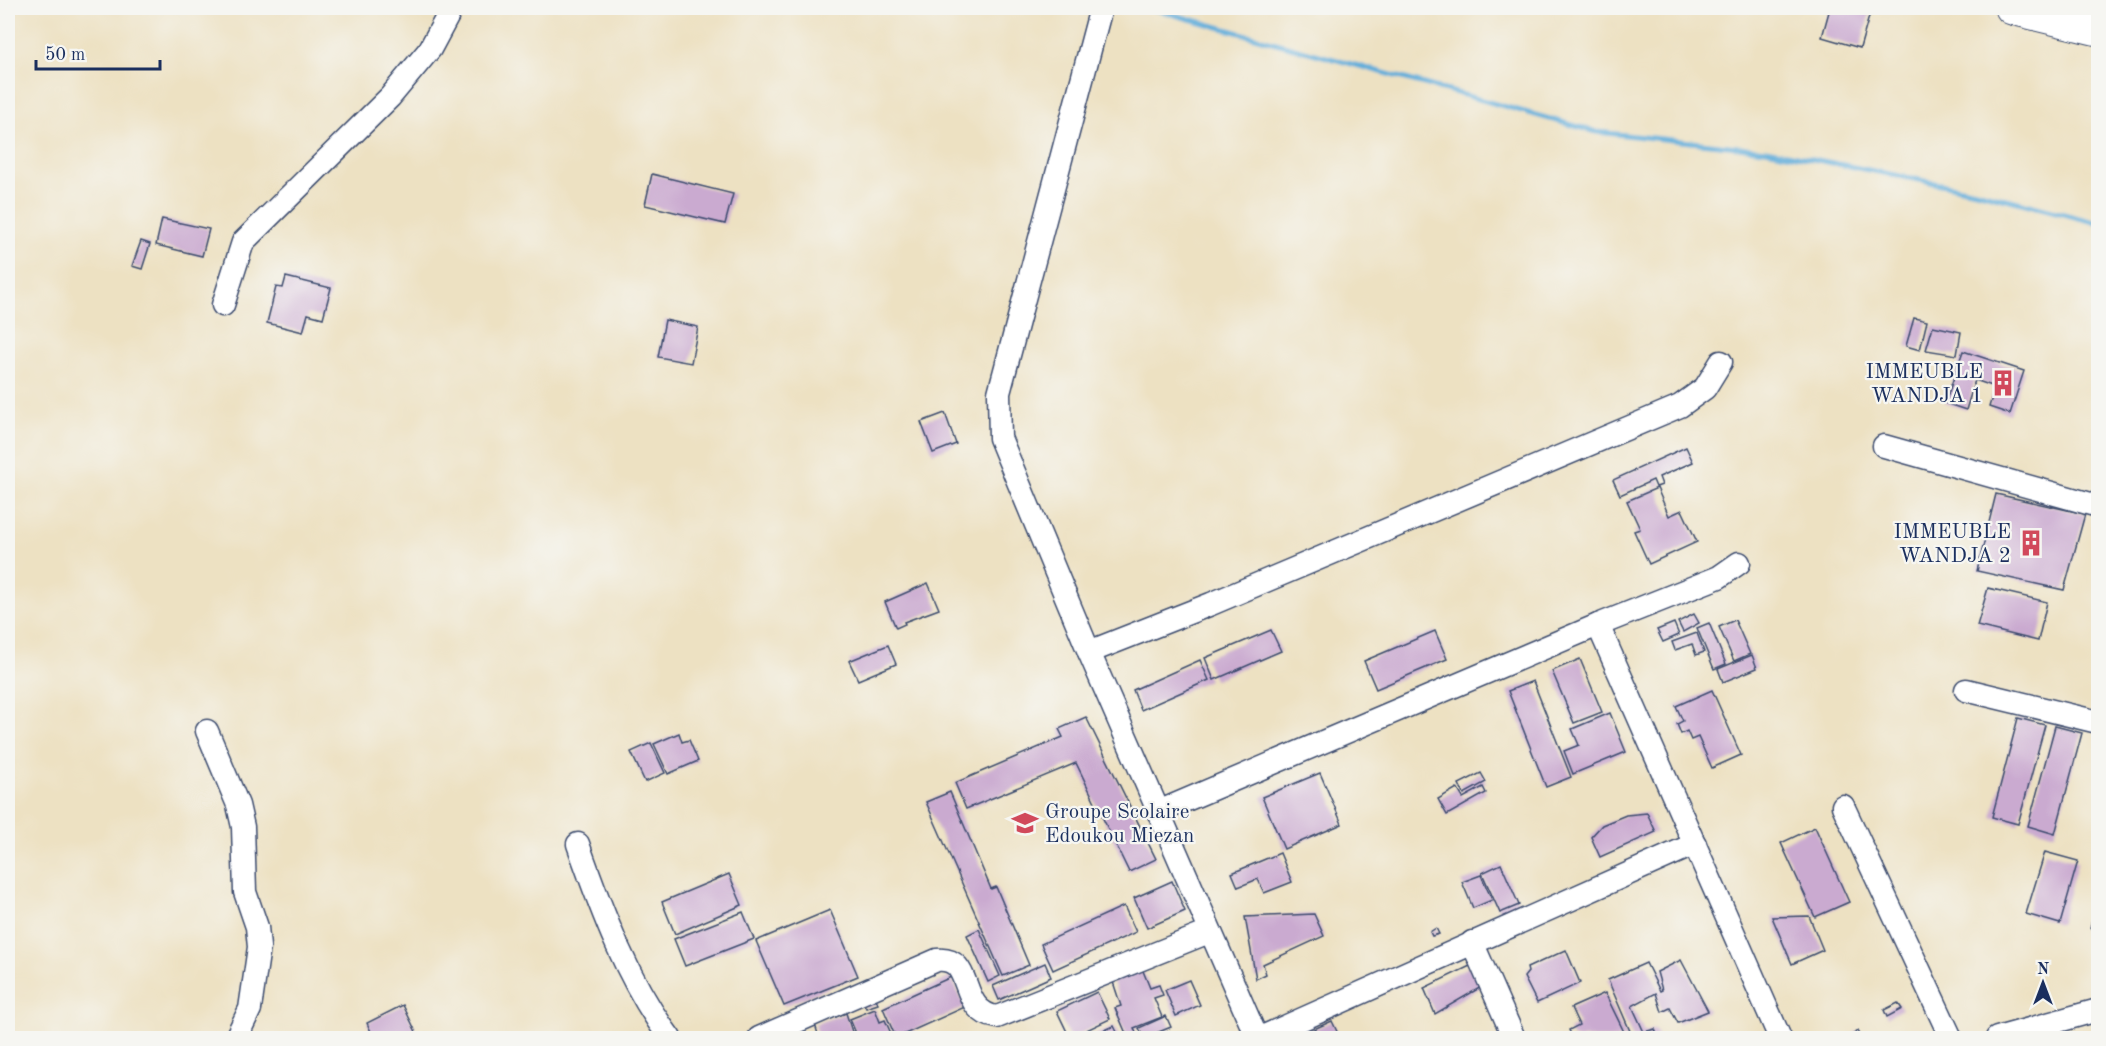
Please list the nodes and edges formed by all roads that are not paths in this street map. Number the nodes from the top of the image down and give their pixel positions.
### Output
1 (452, 8) edge
2 (1101, 8) edge
3 (2012, 8) edge
4 (2098, 29) edge
5 (223, 305) dead end
6 (1720, 362) dead end
7 (1884, 446) dead end
8 (2098, 506) edge
9 (1739, 563) dead end
10 (1598, 625) junction
11 (1089, 652) junction
12 (1966, 690) dead end
13 (2098, 723) edge
14 (207, 731) dead end
15 (1843, 806) dead end
16 (1158, 812) junction
17 (578, 844) dead end
18 (1695, 844) junction
19 (1209, 932) junction
20 (1473, 942) junction
21 (2098, 1010) edge
22 (236, 1038) edge
23 (670, 1038) edge
24 (759, 1038) edge
25 (1259, 1038) edge
26 (1514, 1038) edge
27 (1780, 1038) edge
28 (1951, 1038) edge
29 (1997, 1038) edge

1 - 5 street
2 - 11 street
3 - 4 highway
6 - 11 street
7 - 8 street
9 - 10 street
10 - 16 street
10 - 18 street
11 - 16 street
12 - 13 street
14 - 22 street
15 - 28 street
16 - 19 street
17 - 23 street
18 - 20 street
18 - 27 street
19 - 24 street
19 - 25 street
20 - 25 street
20 - 26 street
21 - 29 street

